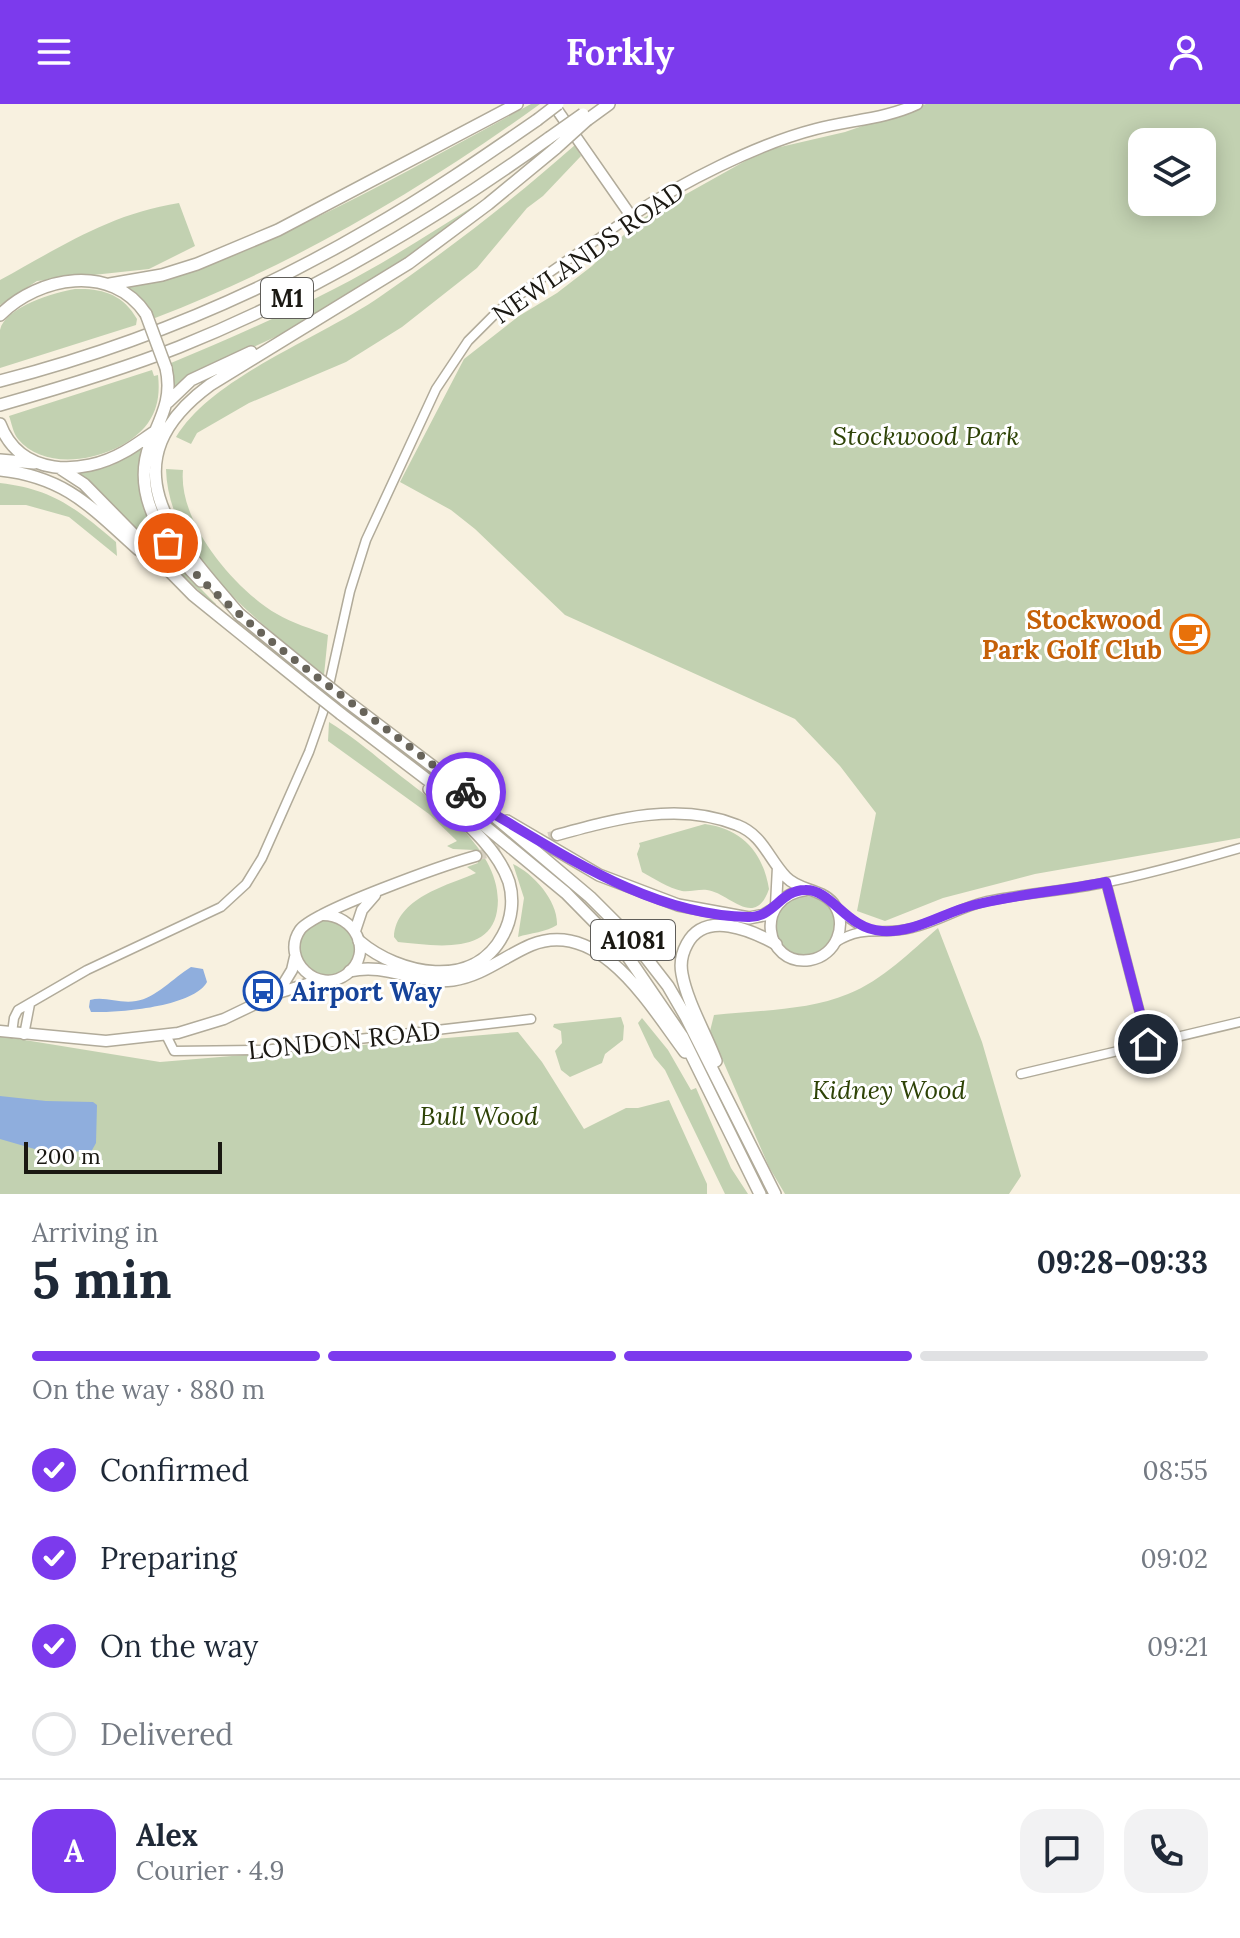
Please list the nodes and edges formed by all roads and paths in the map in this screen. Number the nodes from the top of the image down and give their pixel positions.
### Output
1 (517, 104) edge
2 (556, 104) edge
3 (597, 104) edge
4 (609, 104) edge
5 (917, 104) edge
6 (585, 117) junction
7 (552, 143) junction
8 (631, 216) junction
9 (110, 284) junction
10 (0, 315) edge
11 (296, 333) junction
12 (0, 381) edge
13 (168, 402) junction
14 (0, 405) edge
15 (0, 424) edge
16 (157, 431) junction
17 (0, 460) edge
18 (35, 463) junction
19 (61, 469) junction
20 (0, 470) edge
21 (174, 578) junction
22 (241, 616) junction
23 (395, 755) junction
24 (482, 807) junction
25 (557, 835) tunnel mouth
26 (1240, 848) edge
27 (476, 856) tunnel mouth
28 (778, 867) junction
29 (1106, 882) junction
30 (806, 890) junction
31 (376, 893) junction
32 (775, 907) junction
33 (837, 909) junction
34 (322, 915) junction
35 (866, 930) junction
36 (357, 936) junction
37 (836, 942) junction
38 (776, 944) junction
39 (295, 957) junction
40 (350, 971) junction
41 (320, 980) junction
42 (278, 993) junction
43 (30, 1003) junction
44 (531, 1019) dead end
45 (1240, 1022) edge
46 (6, 1032) edge
47 (24, 1035) junction
48 (166, 1035) junction
49 (1148, 1044) junction
50 (1021, 1074) dead end
51 (701, 1076) junction
52 (735, 1114) junction
53 (760, 1194) edge
54 (775, 1194) edge

1 - 9 highway
2 - 8 main road
2 - 12 highway, M1, bridge
3 - 6 highway
4 - 6 highway
5 - 8 main road, NEWLANDS ROAD
6 - 7 highway, bridge
7 - 11 highway
7 - 14 highway, M1
8 - 43 street, NEWLANDS ROAD
9 - 10 highway
9 - 13 highway, bridge
11 - 13 highway
11 - 22 highway
13 - 16 highway
15 - 18 highway
16 - 19 highway
16 - 22 highway, A1081
17 - 18 highway
18 - 19 highway
19 - 21 highway, A1081
20 - 21 highway
21 - 23 highway, A1081, bridge
22 - 24 highway, A1081, bridge
23 - 36 highway, A1081
23 - 51 highway, A1081
24 - 32 highway, A1081
24 - 52 highway, A1081
25 - 28 main road
26 - 29 street
27 - 31 main road
28 - 30 main road
28 - 32 main road
29 - 35 street
29 - 49 street
30 - 32 main road
30 - 33 main road
31 - 34 main road
31 - 36 main road
32 - 38 main road
33 - 35 street
33 - 37 main road
34 - 36 main road
34 - 39 main road
35 - 37 street
36 - 40 main road
37 - 38 main road
38 - 52 highway, A1081
39 - 41 main road
39 - 42 main road, LONDON ROAD
40 - 41 main road
40 - 51 highway, A1081
41 - 42 main road, LONDON ROAD
42 - 48 main road, LONDON ROAD
43 - 46 street, NEWLANDS ROAD
43 - 47 street
44 - 48 street, LONDON ROAD
45 - 49 street
46 - 47 main road, LONDON ROAD
47 - 48 main road, LONDON ROAD
49 - 50 street
51 - 53 highway, A1081
52 - 54 highway, A1081

